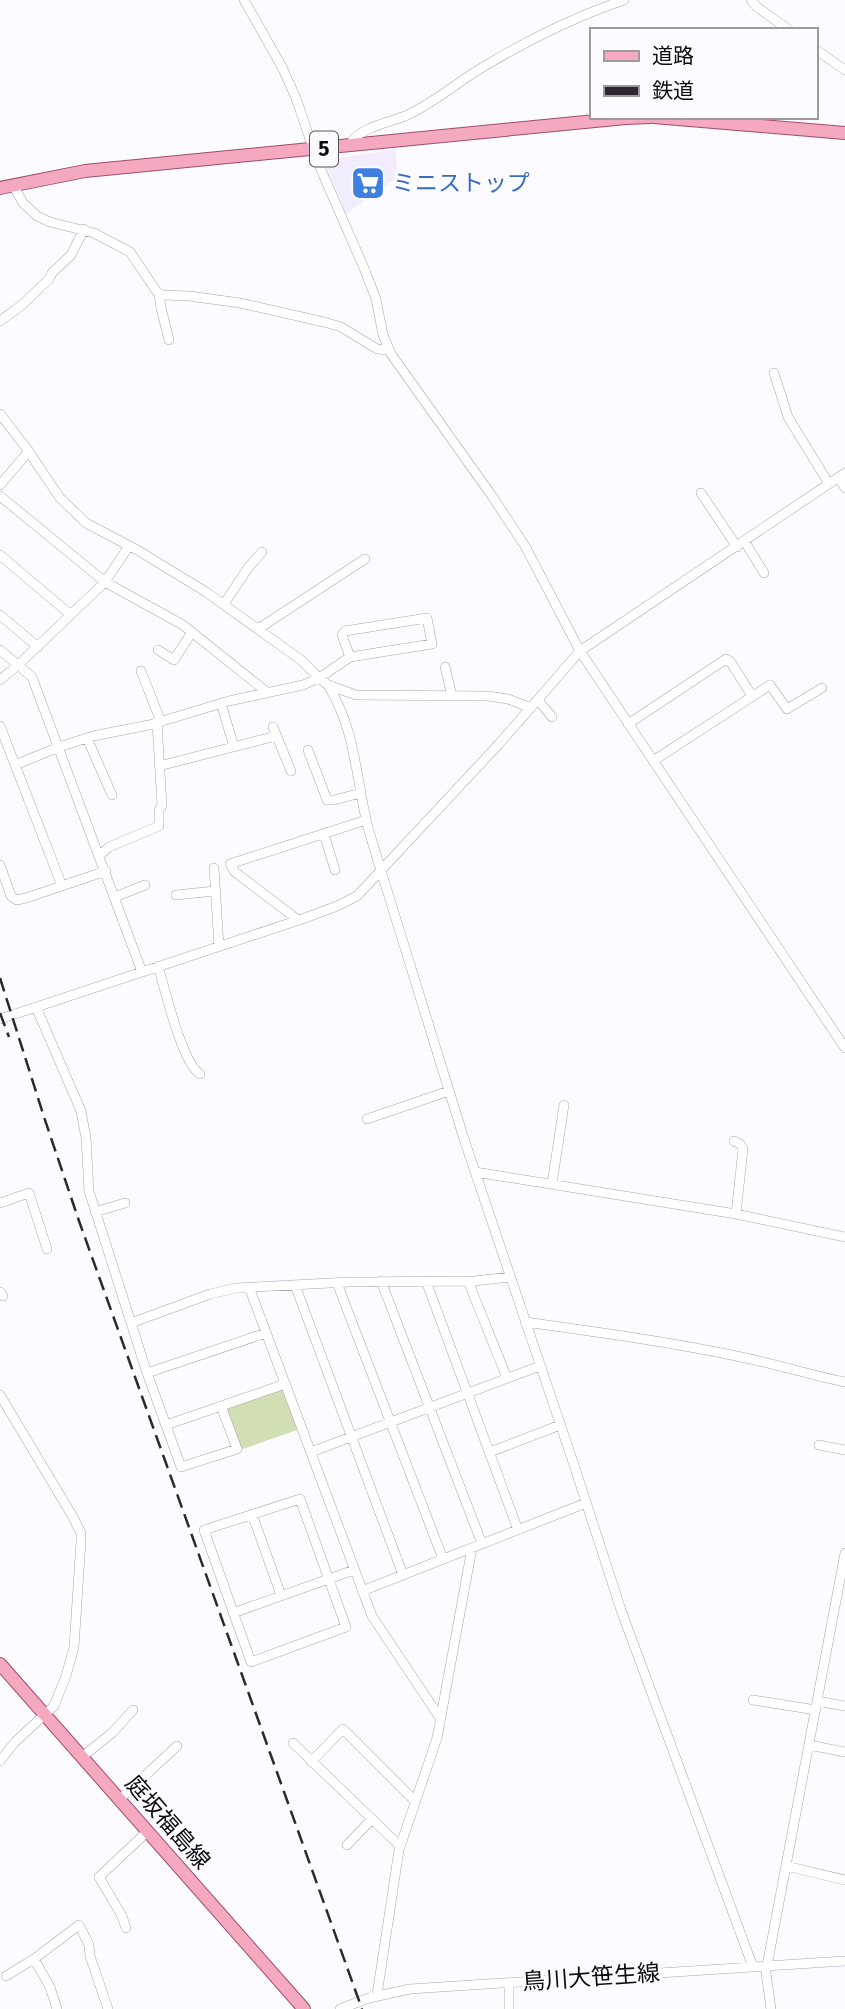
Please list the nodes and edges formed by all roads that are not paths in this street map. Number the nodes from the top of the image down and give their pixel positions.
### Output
1 (244, 0) edge
2 (624, 0) edge
3 (751, 0) edge
4 (786, 28) edge
5 (817, 50) edge
6 (845, 70) edge
7 (616, 119) edge
8 (676, 119) edge
9 (845, 133) edge
10 (350, 146) junction
11 (314, 150) junction
12 (4, 185) edge
13 (84, 229) junction
14 (159, 293) junction
15 (0, 321) edge
16 (169, 340) dead end
17 (388, 349) junction
18 (774, 373) dead end
19 (0, 415) edge
20 (29, 451) junction
21 (842, 475) edge
22 (829, 484) junction
23 (0, 485) edge
24 (845, 488) edge
25 (701, 493) dead end
26 (0, 496) edge
27 (741, 544) junction
28 (129, 546) junction
29 (262, 552) dead end
30 (0, 555) edge
31 (365, 559) dead end
32 (764, 573) dead end
33 (105, 582) junction
34 (225, 604) junction
35 (0, 615) edge
36 (71, 615) junction
37 (258, 629) junction
38 (192, 632) junction
39 (37, 647) junction
40 (0, 650) edge
41 (158, 650) dead end
42 (580, 651) junction
43 (350, 657) junction
44 (19, 666) junction
45 (445, 667) dead end
46 (141, 671) dead end
47 (318, 678) junction
48 (0, 680) edge
49 (328, 685) junction
50 (822, 688) dead end
51 (268, 692) junction
52 (452, 696) junction
53 (752, 696) junction
54 (538, 700) junction
55 (221, 703) junction
56 (531, 708) junction
57 (552, 717) dead end
58 (159, 722) junction
59 (628, 724) junction
60 (0, 726) edge
61 (87, 738) junction
62 (59, 747) junction
63 (234, 747) junction
64 (309, 750) dead end
65 (653, 761) junction
66 (15, 765) junction
67 (159, 766) junction
68 (291, 771) dead end
69 (361, 793) junction
70 (112, 795) dead end
71 (366, 820) junction
72 (324, 834) junction
73 (100, 856) junction
74 (0, 865) edge
75 (214, 868) dead end
76 (335, 870) dead end
77 (381, 870) junction
78 (106, 871) junction
79 (145, 885) dead end
80 (62, 886) junction
81 (215, 891) junction
82 (176, 895) dead end
83 (115, 897) junction
84 (298, 920) junction
85 (219, 946) junction
86 (158, 966) junction
87 (142, 972) junction
88 (36, 1007) junction
89 (0, 1019) edge
90 (845, 1048) edge
91 (200, 1074) dead end
92 (449, 1091) junction
93 (564, 1105) dead end
94 (367, 1119) dead end
95 (734, 1141) dead end
96 (475, 1172) junction
97 (552, 1184) junction
98 (0, 1203) edge
99 (125, 1203) dead end
100 (95, 1212) junction
101 (736, 1214) junction
102 (845, 1237) edge
103 (47, 1250) dead end
104 (510, 1278) junction
105 (381, 1281) junction
106 (426, 1281) junction
107 (468, 1281) junction
108 (337, 1283) junction
109 (295, 1285) junction
110 (249, 1287) junction
111 (525, 1322) junction
112 (131, 1323) junction
113 (266, 1333) junction
114 (540, 1366) junction
115 (147, 1373) junction
116 (507, 1378) junction
117 (845, 1382) edge
118 (285, 1384) junction
119 (468, 1393) junction
120 (0, 1395) edge
121 (221, 1406) junction
122 (429, 1408) junction
123 (391, 1422) junction
124 (166, 1425) junction
125 (560, 1425) junction
126 (352, 1437) junction
127 (819, 1445) dead end
128 (845, 1450) edge
129 (311, 1452) junction
130 (490, 1452) junction
131 (586, 1503) junction
132 (252, 1514) junction
133 (518, 1530) junction
134 (482, 1544) junction
135 (472, 1548) junction
136 (845, 1553) edge
137 (443, 1559) junction
138 (354, 1570) junction
139 (403, 1575) junction
140 (329, 1578) junction
141 (362, 1591) junction
142 (281, 1595) junction
143 (233, 1613) junction
144 (0, 1664) edge
145 (753, 1700) dead end
146 (816, 1706) junction
147 (845, 1706) edge
148 (134, 1710) dead end
149 (45, 1716) junction
150 (440, 1718) junction
151 (293, 1743) dead end
152 (809, 1745) junction
153 (177, 1746) dead end
154 (845, 1752) edge
155 (82, 1757) junction
156 (0, 1761) edge
157 (311, 1762) junction
158 (120, 1799) junction
159 (414, 1800) junction
160 (372, 1819) junction
161 (148, 1831) junction
162 (347, 1845) dead end
163 (400, 1846) junction
164 (786, 1866) junction
165 (845, 1880) edge
166 (126, 1928) dead end
167 (34, 1959) junction
168 (845, 1961) edge
169 (753, 1966) junction
170 (766, 1966) junction
171 (6, 1976) dead end
172 (509, 1984) junction
173 (377, 1995) junction
174 (57, 2009) edge
175 (108, 2009) edge
176 (304, 2009) edge
177 (340, 2009) edge
178 (509, 2009) edge
179 (771, 2009) edge

1 - 11 street
2 - 10 street
3 - 4 street
5 - 6 street
7 - 10 main road, 5
8 - 9 main road, 5
10 - 11 main road, 5
11 - 12 main road, 5
11 - 17 street
12 - 13 street
13 - 14 street
13 - 15 street
14 - 16 street
14 - 17 street
17 - 42 street
18 - 22 street
19 - 20 street
20 - 23 street
20 - 28 street
21 - 22 street
21 - 24 street
22 - 27 street
25 - 27 street
26 - 33 street
27 - 32 street
27 - 42 street
28 - 33 street
28 - 34 street
29 - 34 street
30 - 36 street
31 - 37 street
33 - 36 street
33 - 38 street
34 - 37 street
35 - 39 street
36 - 39 street
37 - 47 street
38 - 41 street
38 - 51 street
39 - 44 street
40 - 44 street
42 - 54 street
42 - 59 street
43 - 43 street
43 - 47 street
44 - 48 street
44 - 62 street
45 - 52 street
46 - 58 street
47 - 49 street
47 - 51 street
49 - 52 street
49 - 69 street
50 - 53 street
51 - 55 street
52 - 56 street
53 - 59 street
53 - 65 street
54 - 56 street
54 - 57 street
55 - 58 street
55 - 63 street
56 - 77 street
58 - 61 street
58 - 67 street
59 - 65 street
60 - 66 street
61 - 62 street
61 - 70 street
62 - 66 street
62 - 73 street
63 - 67 street
63 - 68 street
64 - 69 street
65 - 90 street
66 - 80 street
67 - 73 street
69 - 71 street
71 - 72 street
71 - 77 street
72 - 76 street
72 - 84 street
73 - 78 street
74 - 80 street
75 - 81 street
77 - 84 street
77 - 92 street
78 - 80 street
78 - 83 street
79 - 83 street
81 - 82 street
81 - 85 street
83 - 87 street
84 - 85 street
85 - 86 street
86 - 87 street
86 - 91 street
87 - 88 street
88 - 89 street
88 - 100 street
92 - 94 street
92 - 96 street
93 - 97 street
95 - 101 street
96 - 97 street
96 - 104 street
97 - 101 street
98 - 103 street
99 - 100 street
100 - 112 street
101 - 102 street
104 - 107 street
104 - 111 street
105 - 106 street
105 - 108 street
105 - 122 street
106 - 107 street
106 - 119 street
107 - 116 street
108 - 109 street
108 - 123 street
109 - 110 street
109 - 126 street
110 - 112 street
110 - 113 street
111 - 114 street
111 - 117 street
112 - 115 street
113 - 115 street
113 - 118 street
114 - 116 street
114 - 125 street
115 - 124 street
116 - 119 street
118 - 121 street
118 - 129 street
119 - 122 street
119 - 130 street
120 - 149 street
121 - 124 street
121 - 124 street
122 - 123 street
122 - 134 street
123 - 126 street
123 - 137 street
125 - 130 street
125 - 131 street
126 - 129 street
126 - 139 street
127 - 128 street
129 - 138 street
130 - 133 street
131 - 133 street
131 - 169 street
132 - 140 street
132 - 142 street
132 - 143 street
133 - 134 street
134 - 135 street
135 - 137 street
135 - 150 street
136 - 146 street
137 - 139 street
138 - 140 street
138 - 141 street
139 - 141 street
140 - 142 street
140 - 143 street
141 - 150 street
142 - 143 street
144 - 149 main road, 庭坂福島線
145 - 146 street
146 - 147 street
146 - 152 street
148 - 155 street
149 - 155 main road, 庭坂福島線
149 - 156 street
150 - 159 street
151 - 157 street
152 - 154 street
152 - 164 street
153 - 158 street
155 - 158 main road, 庭坂福島線
157 - 159 street
157 - 160 street
158 - 161 main road, 庭坂福島線
159 - 163 street
160 - 162 street
160 - 163 street
161 - 166 street
161 - 176 main road, 庭坂福島線
163 - 173 street
164 - 165 street
164 - 170 street
167 - 171 street
167 - 174 street
167 - 175 street
168 - 170 street, 鳥川大笹生線
169 - 170 street, 鳥川大笹生線
169 - 172 street, 鳥川大笹生線
170 - 179 street
172 - 173 street, 鳥川大笹生線
172 - 178 street
173 - 177 street, 鳥川大笹生線

